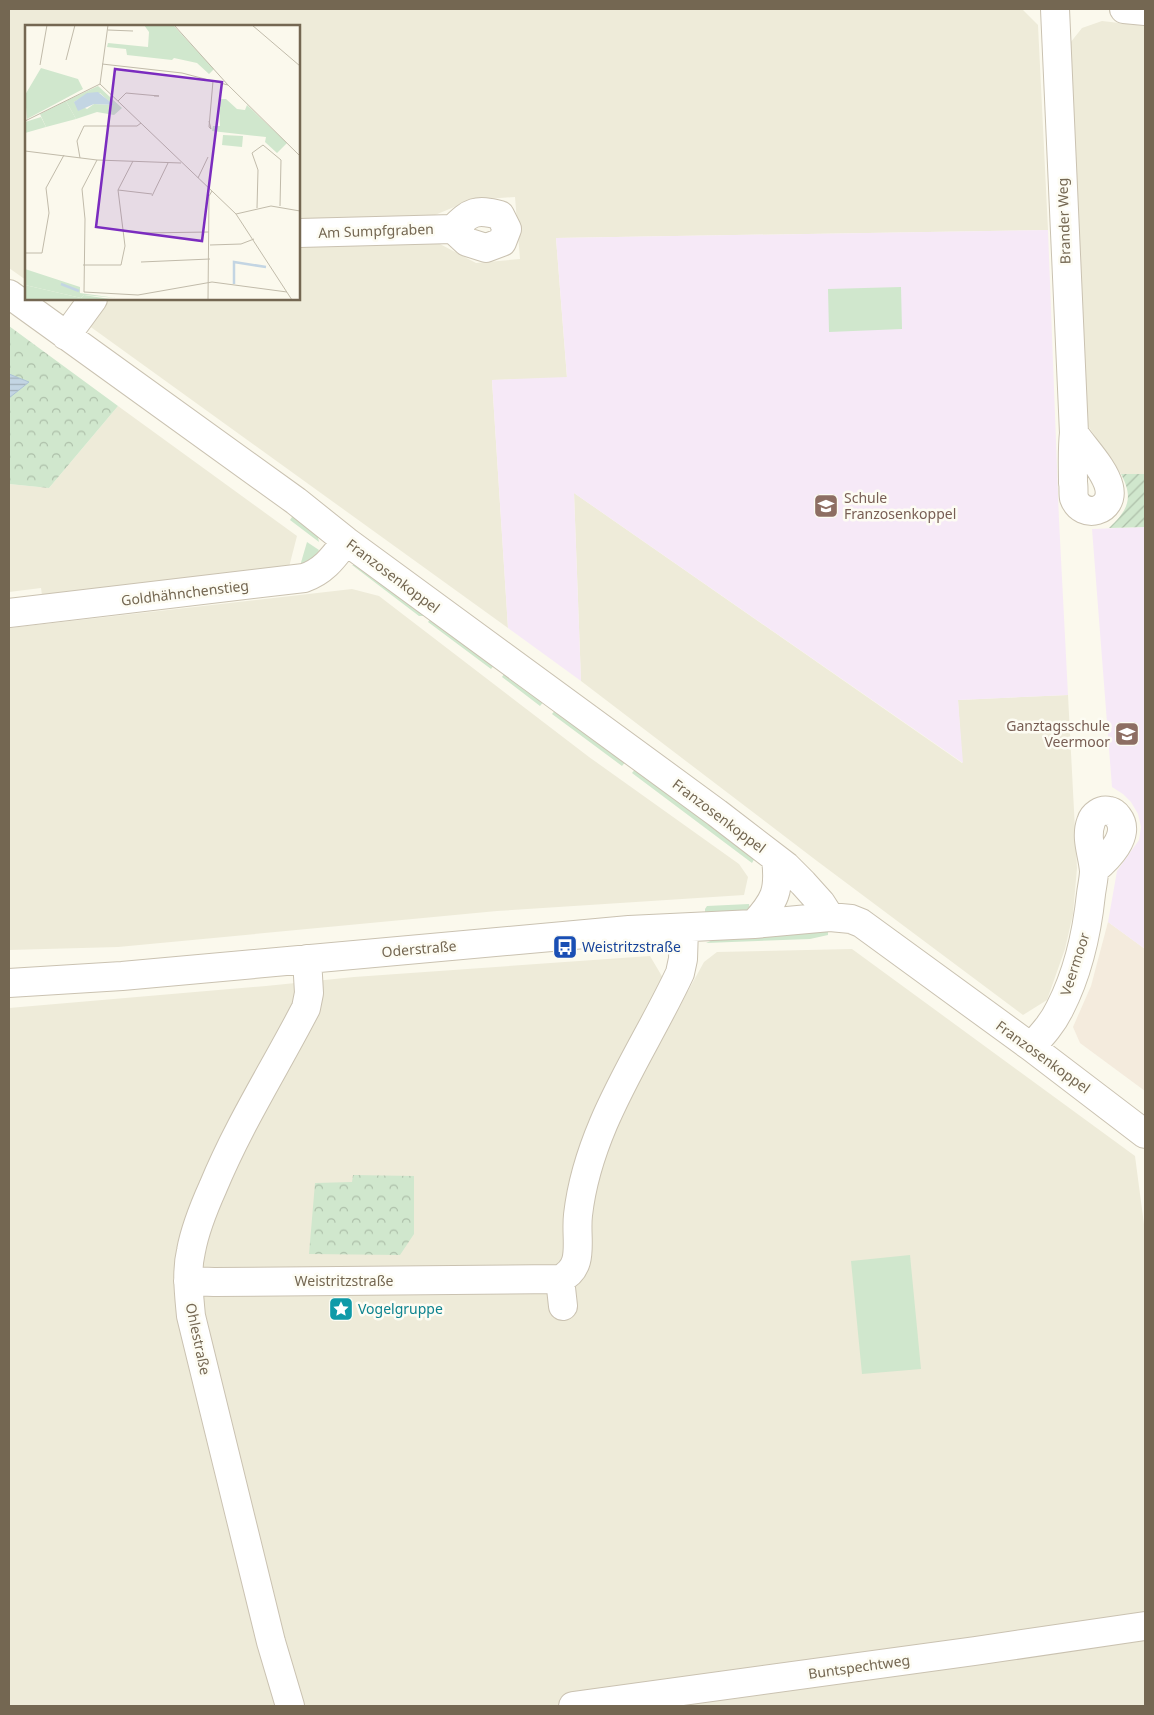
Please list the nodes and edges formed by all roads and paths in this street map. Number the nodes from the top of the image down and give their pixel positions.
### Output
1 (1055, 9) edge
2 (1124, 9) edge
3 (1145, 11) edge
4 (453, 229) dead end
5 (300, 233) edge
6 (9, 294) edge
7 (92, 300) edge
8 (66, 336) junction
9 (1074, 433) dead end
10 (346, 541) junction
11 (9, 613) edge
12 (776, 859) junction
13 (1094, 870) dead end
14 (830, 917) junction
15 (754, 924) junction
16 (684, 928) junction
17 (307, 959) junction
18 (9, 983) edge
19 (1031, 1047) junction
20 (1145, 1134) edge
21 (560, 1280) junction
22 (188, 1281) junction
23 (563, 1306) dead end
24 (1145, 1626) edge
25 (290, 1706) edge
26 (572, 1706) edge

1 - 9 street, Brander Weg
2 - 3 street
4 - 5 street, Am Sumpfgraben
6 - 8 street, Franzosenkoppel
7 - 8 street
8 - 10 street, Franzosenkoppel
10 - 11 street, Goldhähnchenstieg
10 - 12 street, Franzosenkoppel
12 - 14 street, Franzosenkoppel
12 - 15 street, Franzosenkoppel
13 - 19 street, Veermoor
14 - 15 street, Oderstraße
14 - 19 street, Franzosenkoppel
15 - 16 street, Oderstraße
16 - 17 street, Oderstraße
16 - 21 street
17 - 18 street, Oderstraße
17 - 22 street, Ohlestraße
19 - 20 street, Franzosenkoppel
21 - 22 street, Weistritzstraße
21 - 23 street
22 - 25 street, Ohlestraße
24 - 26 street, Buntspechtweg

